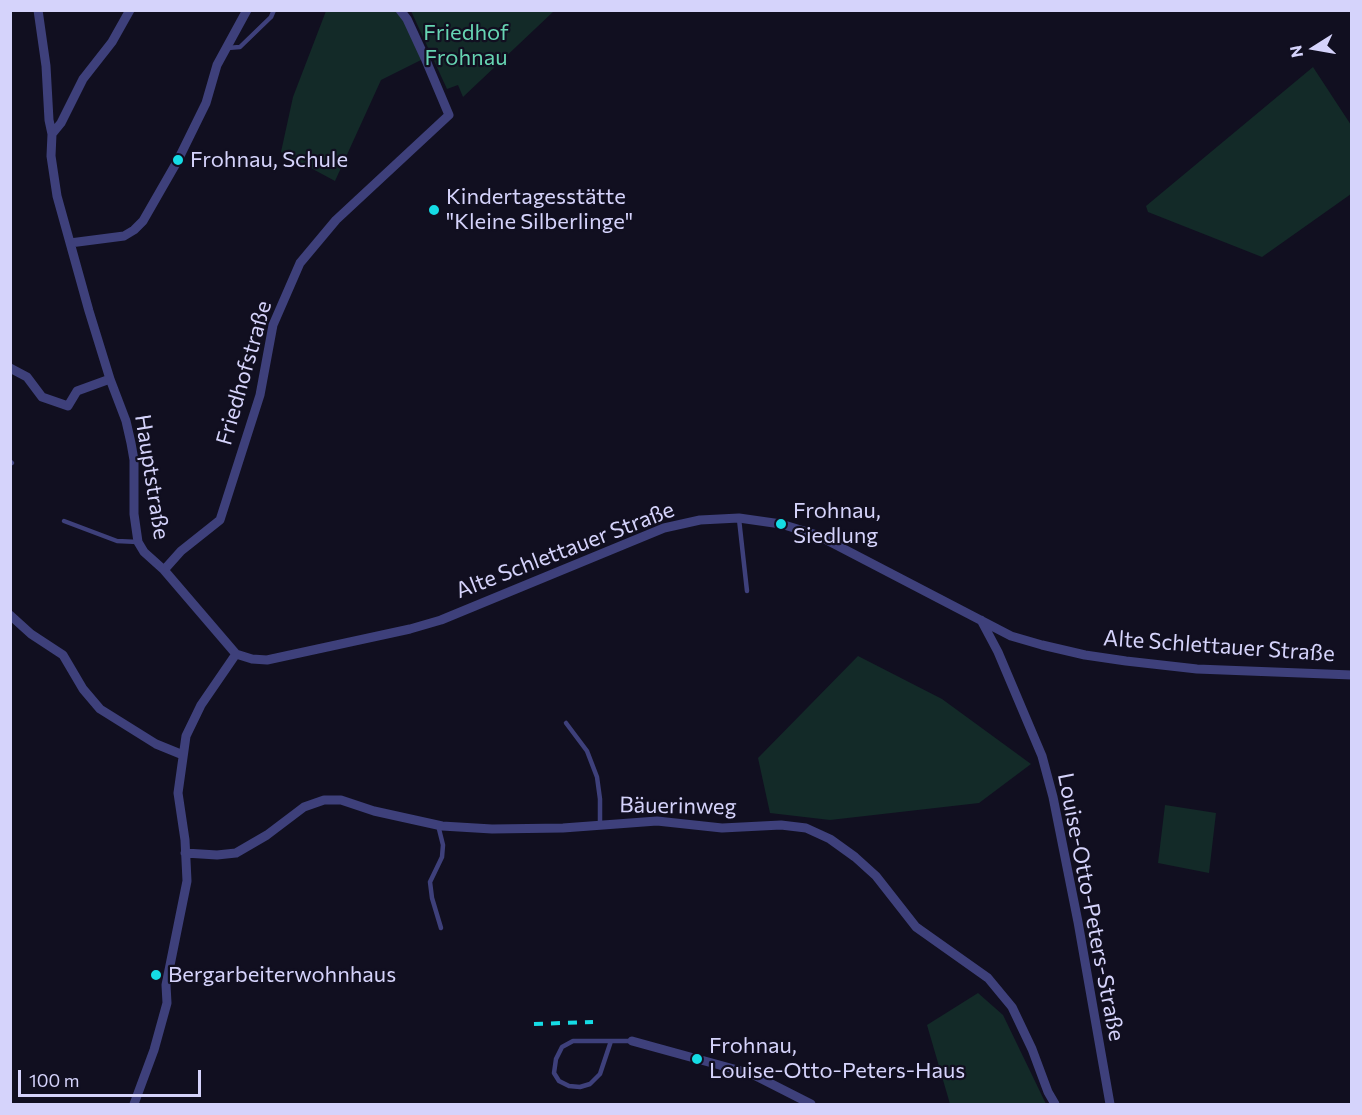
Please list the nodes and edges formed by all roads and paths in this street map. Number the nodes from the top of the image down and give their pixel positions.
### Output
1 (38, 10) edge
2 (130, 10) edge
3 (247, 10) edge
4 (274, 10) edge
5 (400, 10) edge
6 (227, 48) junction
7 (52, 134) junction
8 (70, 243) junction
9 (10, 368) edge
10 (110, 379) junction
11 (739, 518) junction
12 (64, 521) dead end
13 (138, 542) junction
14 (164, 570) junction
15 (747, 591) dead end
16 (10, 615) edge
17 (981, 620) junction
18 (1011, 636) junction
19 (999, 652) junction
20 (236, 654) junction
21 (1352, 675) edge
22 (566, 723) dead end
23 (183, 755) junction
24 (438, 825) junction
25 (600, 825) junction
26 (185, 852) junction
27 (441, 928) dead end
28 (611, 1041) junction
29 (632, 1041) joint
30 (134, 1104) edge
31 (811, 1104) edge
32 (1055, 1104) edge
33 (1110, 1104) edge

1 - 7 street, Hauptstraße
2 - 7 street
3 - 6 street
4 - 6 lane
5 - 14 street, Friedhofstraße
6 - 8 street
7 - 8 street, Hauptstraße
8 - 10 street, Hauptstraße
9 - 10 street
10 - 13 street, Hauptstraße
11 - 15 lane
11 - 17 street, Alte Schlettauer Straße
11 - 20 street, Alte Schlettauer Straße
12 - 13 lane
13 - 14 street, Hauptstraße
14 - 20 street, Hauptstraße
16 - 23 street
17 - 18 street, Alte Schlettauer Straße
17 - 19 street, Louise-Otto-Peters-Straße
18 - 19 street
18 - 21 street, Alte Schlettauer Straße
19 - 33 street, Louise-Otto-Peters-Straße
20 - 23 street
22 - 25 lane
23 - 26 street
24 - 25 street, Bäuerinweg
24 - 26 street, Bäuerinweg
24 - 27 lane
25 - 32 street, Bäuerinweg
26 - 30 street
28 - 28 lane
28 - 29 lane
29 - 31 street

